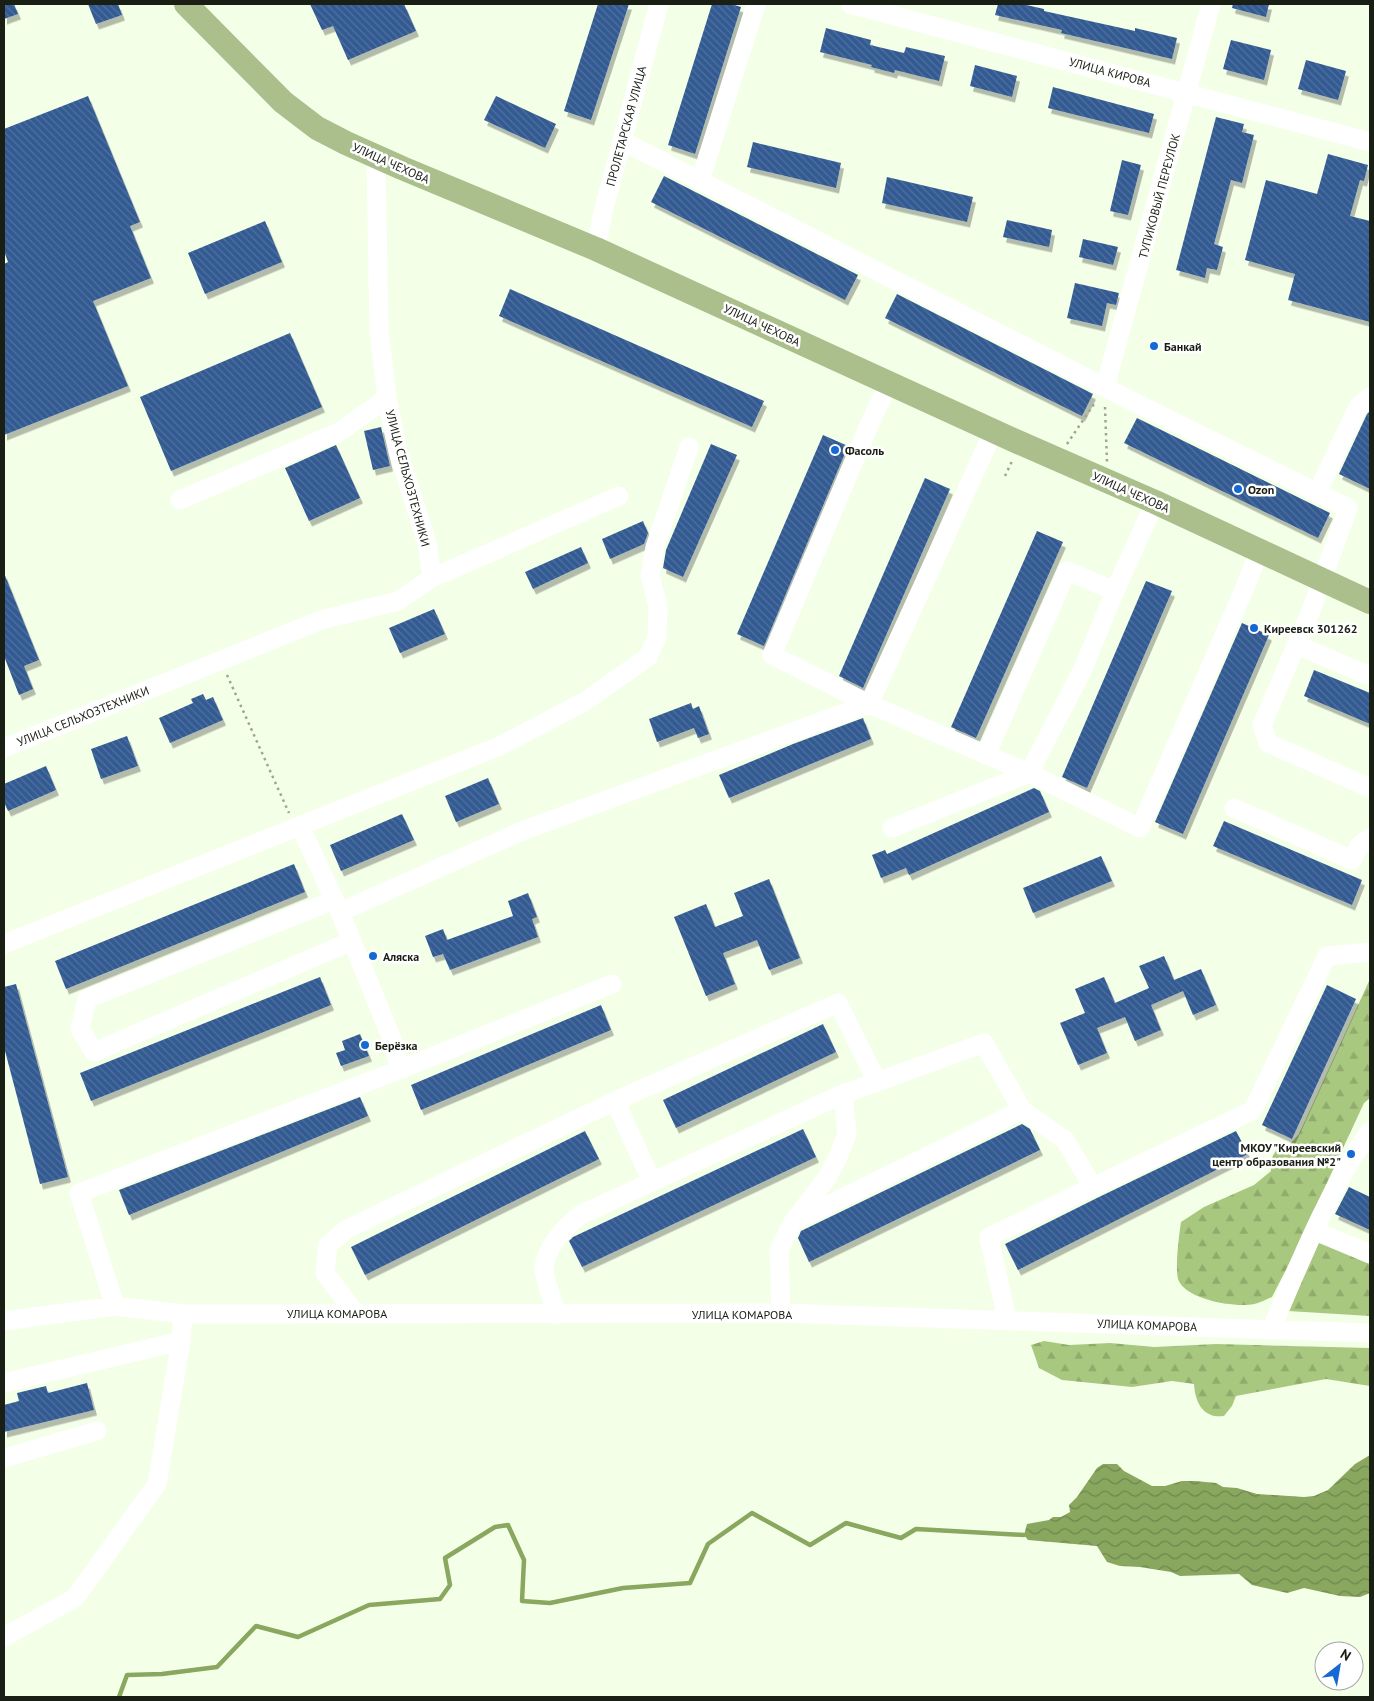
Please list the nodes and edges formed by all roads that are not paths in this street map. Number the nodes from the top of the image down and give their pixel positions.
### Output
1 (186, 4) edge
2 (659, 4) edge
3 (756, 4) edge
4 (850, 4) edge
5 (1211, 4) edge
6 (1187, 92) junction
7 (622, 141) junction
8 (1370, 142) edge
9 (376, 157) junction
10 (700, 181) junction
11 (596, 249) junction
12 (889, 383) junction
13 (1105, 387) junction
14 (1370, 397) edge
15 (387, 398) junction
16 (994, 430) junction
17 (689, 447) dead end
18 (1317, 493) junction
19 (619, 496) dead end
20 (180, 500) dead end
21 (1155, 502) junction
22 (1259, 551) junction
23 (432, 578) junction
24 (1322, 580) junction
25 (1115, 591) junction
26 (1370, 602) edge
27 (1297, 645) junction
28 (1370, 676) edge
29 (869, 704) junction
30 (4, 748) edge
31 (986, 755) junction
32 (1029, 773) junction
33 (1370, 788) edge
34 (1234, 808) dead end
35 (298, 827) junction
36 (892, 828) dead end
37 (1370, 838) edge
38 (337, 906) junction
39 (352, 941) junction
40 (4, 944) edge
41 (1370, 952) edge
42 (612, 984) dead end
43 (399, 1070) junction
44 (877, 1082) junction
45 (843, 1094) junction
46 (614, 1101) junction
47 (1022, 1110) junction
48 (1370, 1131) edge
49 (652, 1182) junction
50 (1093, 1187) junction
51 (793, 1222) junction
52 (1315, 1231) junction
53 (1370, 1254) edge
54 (114, 1306) junction
55 (356, 1313) junction
56 (183, 1314) junction
57 (781, 1314) junction
58 (557, 1315) junction
59 (4, 1317) edge
60 (1008, 1320) junction
61 (1270, 1330) junction
62 (1370, 1333) edge
63 (181, 1341) junction
64 (4, 1383) edge
65 (97, 1431) dead end
66 (4, 1458) edge
67 (4, 1638) edge

1 - 9 main road, УЛИЦА ЧЕХОВА
2 - 7 street, ПРОЛЕТАРСКАЯ УЛИЦА
3 - 10 street
4 - 6 street, УЛИЦА КИРОВА
5 - 6 street, ТУПИКОВЫЙ ПЕРЕУЛОК
6 - 8 street, УЛИЦА КИРОВА
6 - 13 street, ТУПИКОВЫЙ ПЕРЕУЛОК
7 - 10 street
7 - 11 street, ПРОЛЕТАРСКАЯ УЛИЦА
9 - 11 main road, УЛИЦА ЧЕХОВА
9 - 15 street, УЛИЦА СЕЛЬХОЗТЕХНИКИ
10 - 13 street
11 - 12 main road, УЛИЦА ЧЕХОВА
12 - 16 main road, УЛИЦА ЧЕХОВА
12 - 29 street
13 - 18 street
14 - 18 street
15 - 20 street
15 - 23 street, УЛИЦА СЕЛЬХОЗТЕХНИКИ
16 - 21 main road, УЛИЦА ЧЕХОВА
16 - 29 street
17 - 35 street
18 - 24 street
19 - 23 street
21 - 22 main road, УЛИЦА ЧЕХОВА
21 - 25 street
22 - 24 main road, УЛИЦА ЧЕХОВА
22 - 32 street
23 - 30 street, УЛИЦА СЕЛЬХОЗТЕХНИКИ
24 - 26 main road, УЛИЦА ЧЕХОВА
24 - 27 street
25 - 31 street
25 - 32 street
27 - 28 street
27 - 33 street
29 - 31 street
29 - 38 street
31 - 32 street
32 - 36 street
34 - 37 street
35 - 38 street
35 - 40 street
38 - 39 street
38 - 39 street
39 - 43 street
41 - 50 street
42 - 43 street
43 - 54 street
44 - 45 street
44 - 46 street
44 - 47 street
45 - 49 street
45 - 51 street
46 - 49 street
46 - 55 street
47 - 50 street
47 - 51 street
48 - 52 street
49 - 58 street
50 - 60 street
51 - 57 street
52 - 53 street
52 - 61 street
54 - 56 street, УЛИЦА КОМАРОВА
54 - 59 street, УЛИЦА КОМАРОВА
55 - 56 street, УЛИЦА КОМАРОВА
55 - 58 street, УЛИЦА КОМАРОВА
56 - 63 street
57 - 58 street, УЛИЦА КОМАРОВА
57 - 60 street, УЛИЦА КОМАРОВА
60 - 61 street, УЛИЦА КОМАРОВА
61 - 62 street, УЛИЦА КОМАРОВА
63 - 64 street
63 - 67 street
65 - 66 street

